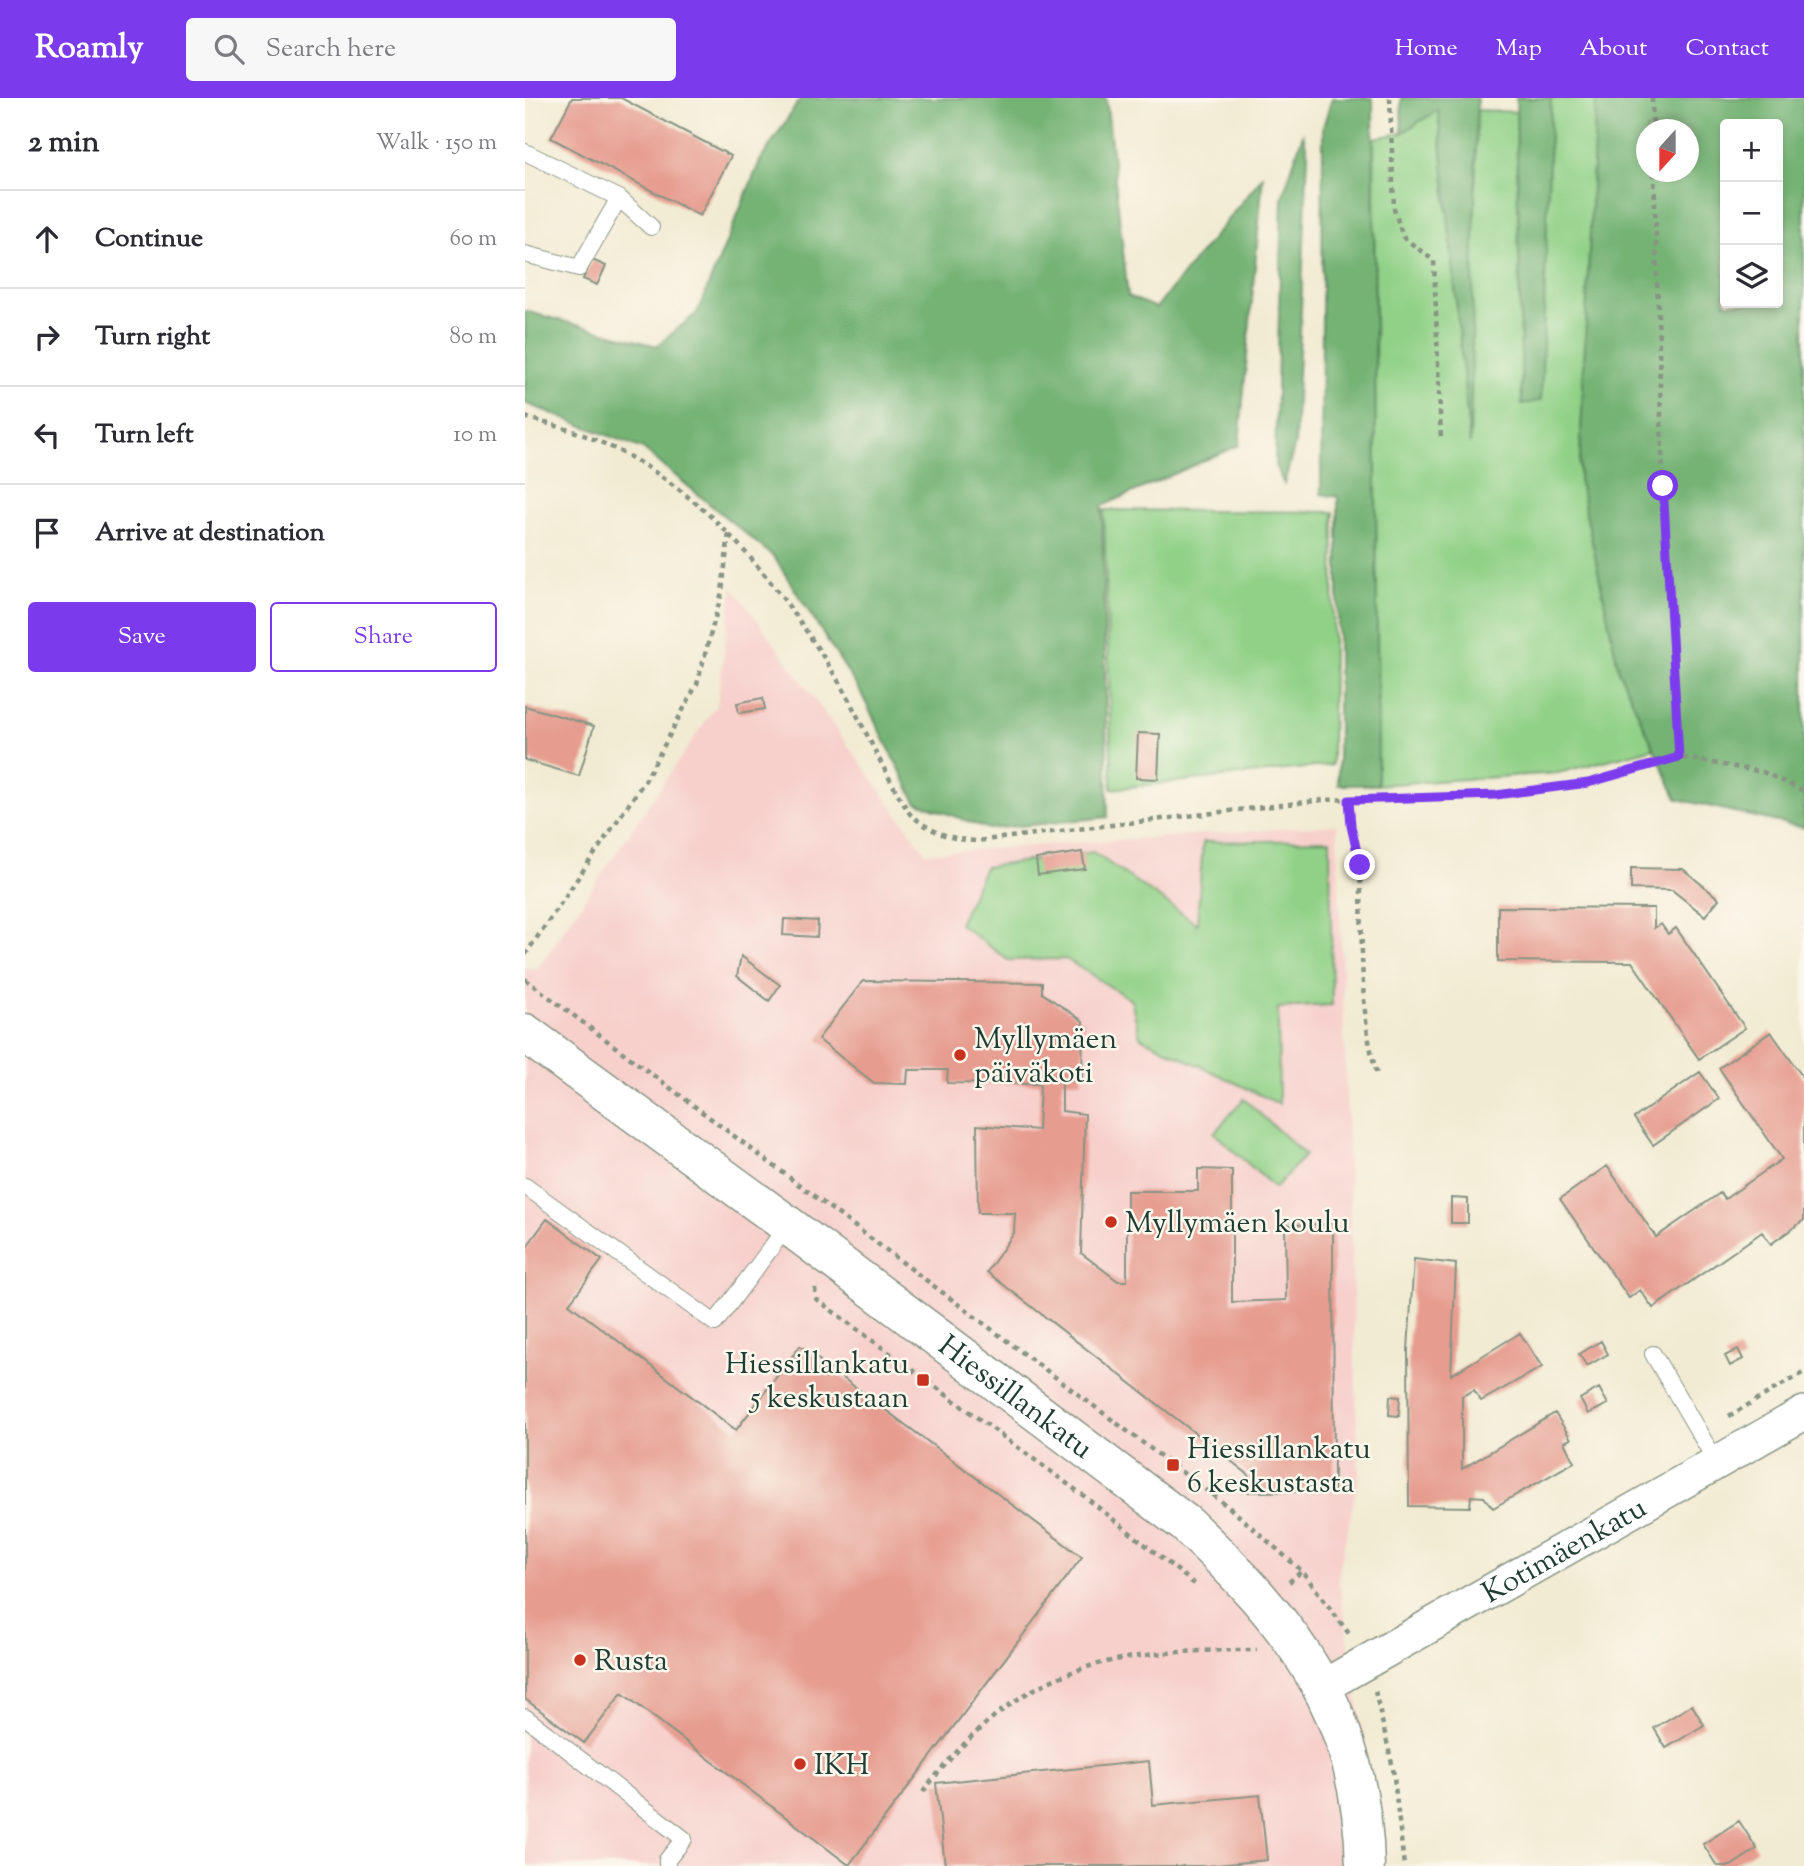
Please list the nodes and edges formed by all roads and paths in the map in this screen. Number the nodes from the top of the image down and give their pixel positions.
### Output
1 (1390, 98) edge
2 (1652, 98) edge
3 (1653, 119) edge
4 (525, 152) edge
5 (1654, 182) edge
6 (619, 198) junction
7 (651, 228) dead end
8 (525, 254) edge
9 (525, 417) edge
10 (1441, 441) dead end
11 (729, 531) junction
12 (1679, 757) junction
13 (1804, 790) edge
14 (1349, 800) junction
15 (525, 955) edge
16 (525, 1033) edge
17 (1377, 1074) dead end
18 (525, 1186) edge
19 (788, 1225) junction
20 (1653, 1354) dead end
21 (1804, 1372) edge
22 (1788, 1382) dead end
23 (1804, 1413) edge
24 (1717, 1463) junction
25 (1257, 1640) dead end
26 (1324, 1686) junction
27 (525, 1717) edge
28 (923, 1792) dead end
29 (667, 1866) edge
30 (1365, 1866) edge

1 - 10 path
2 - 3 path
4 - 6 lane
5 - 12 path
6 - 7 lane
6 - 8 lane
9 - 11 path
11 - 14 path
11 - 15 path
12 - 13 path
12 - 14 path
14 - 17 path
16 - 19 street, Hiessillankatu
18 - 19 lane
19 - 26 street, Hiessillankatu
20 - 24 lane
21 - 22 path
23 - 24 street, Kotimäenkatu
24 - 26 street, Kotimäenkatu
25 - 28 path
26 - 30 street, Hiessillankatu
27 - 29 lane

